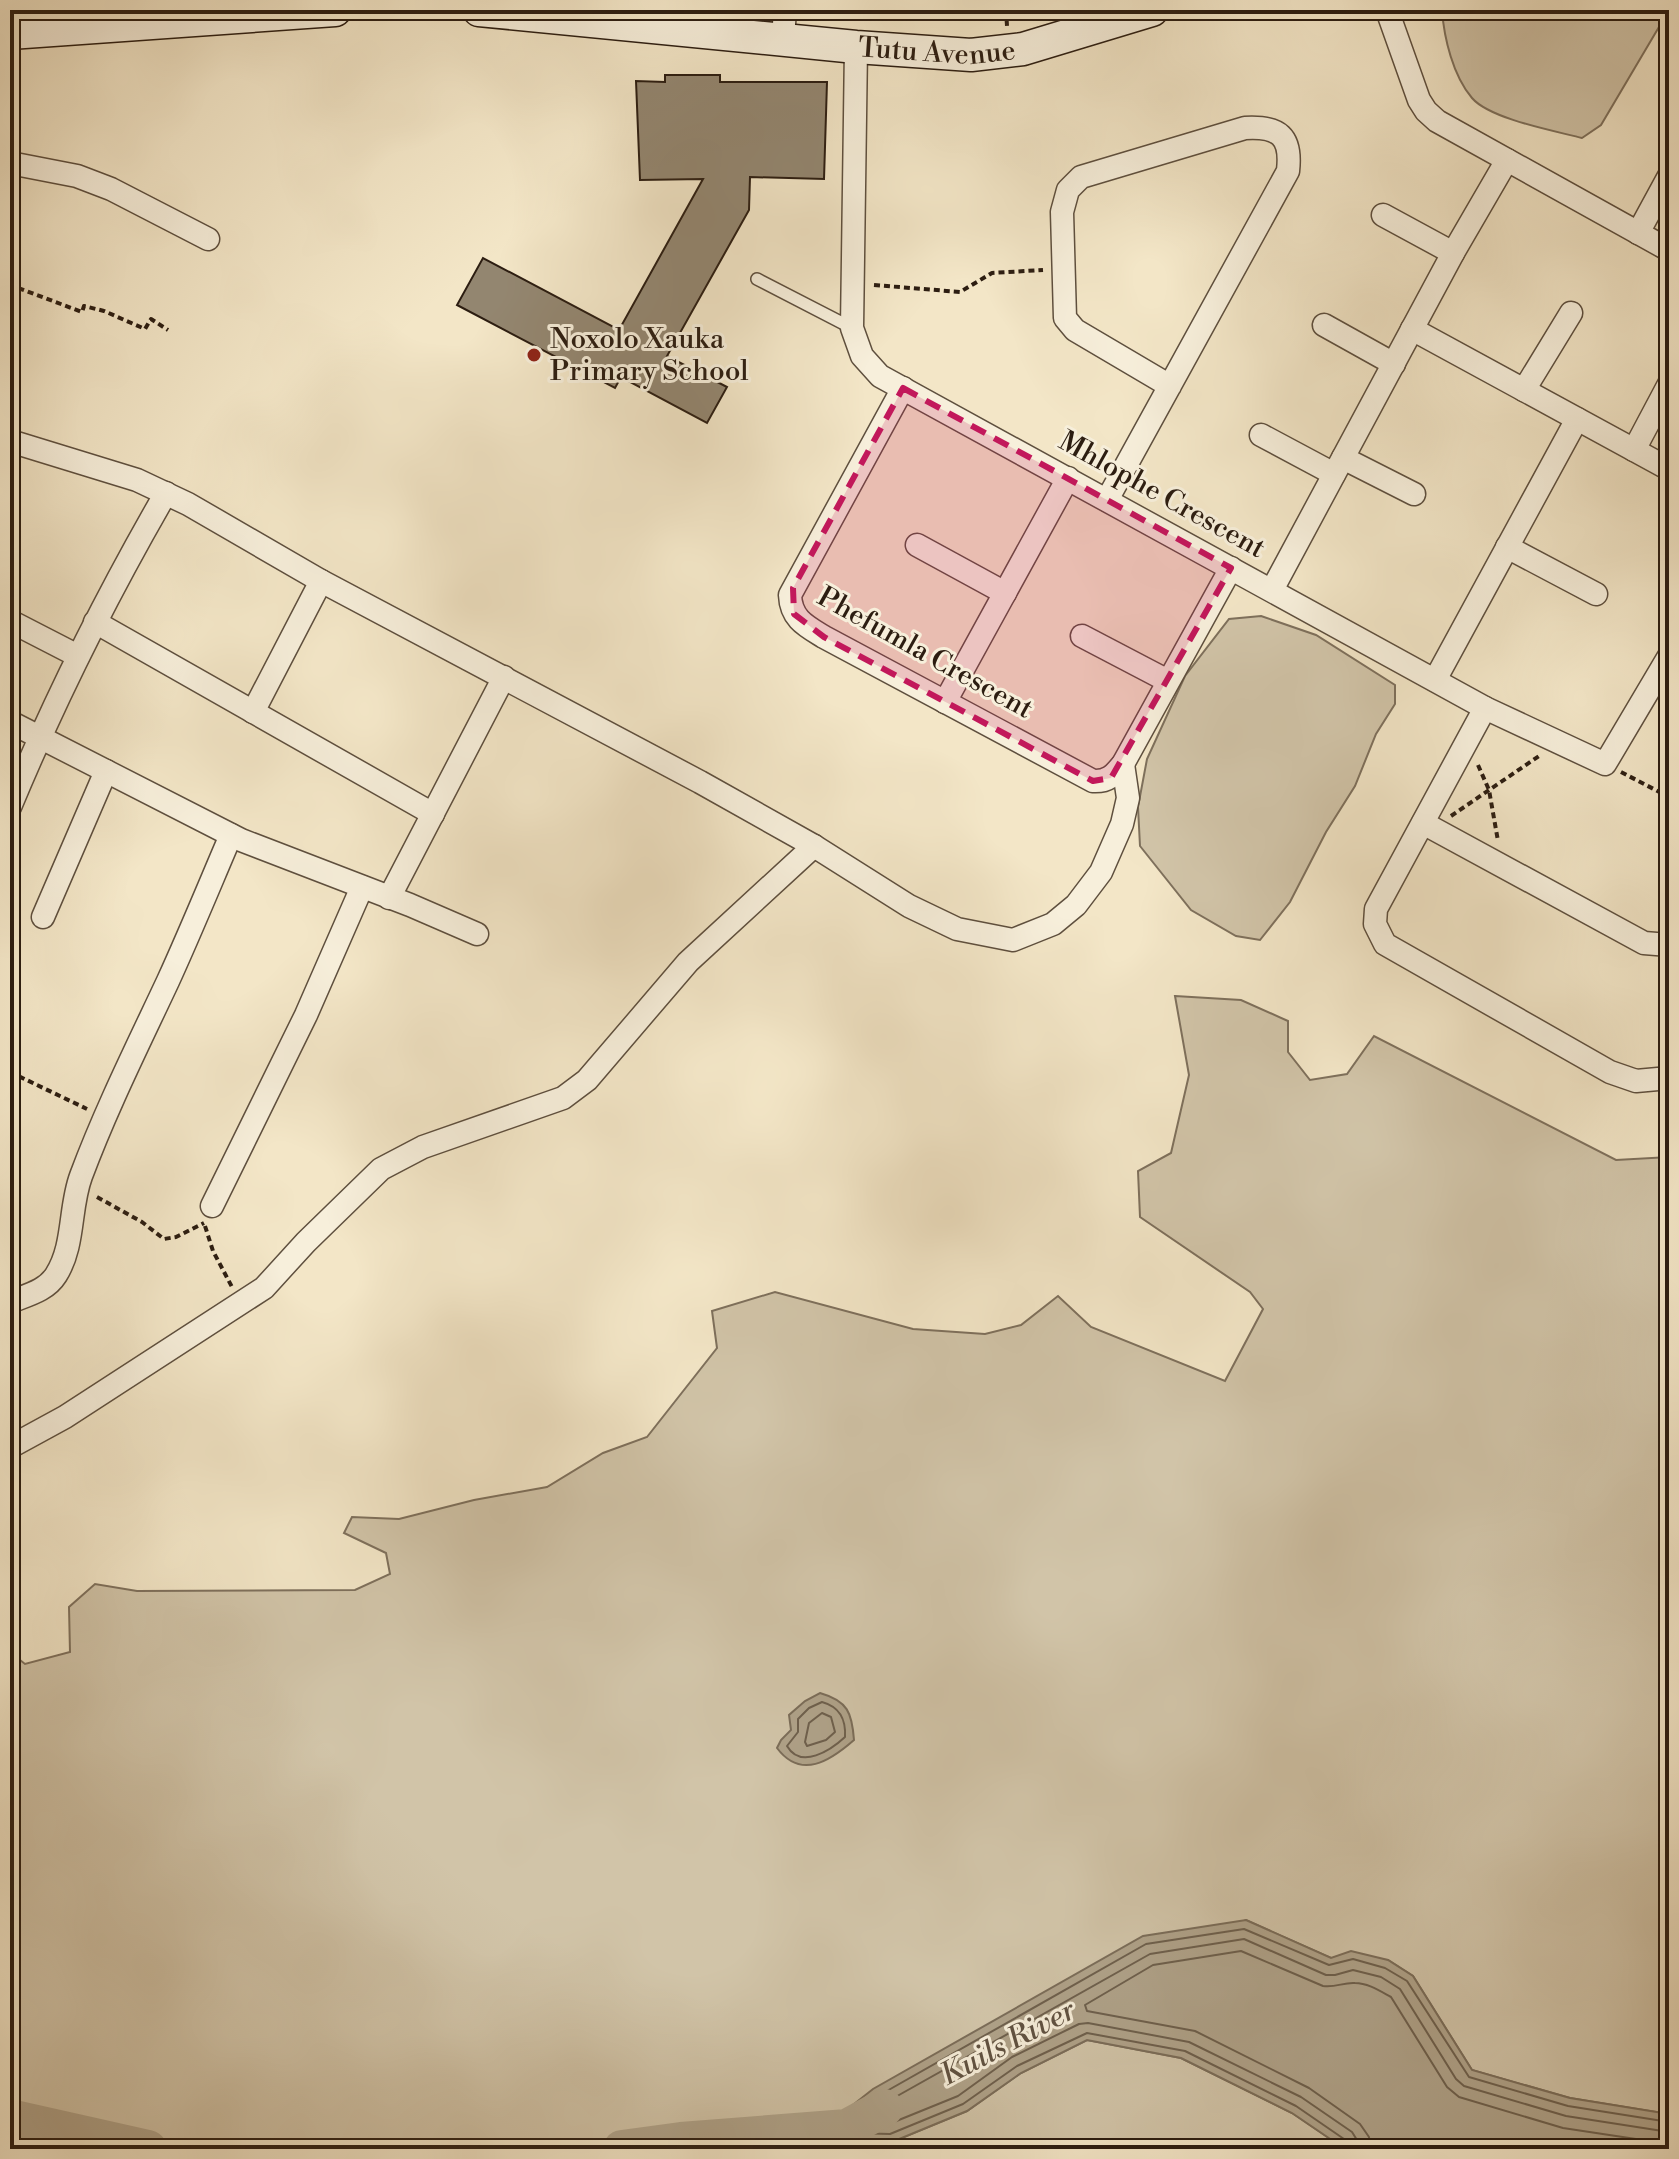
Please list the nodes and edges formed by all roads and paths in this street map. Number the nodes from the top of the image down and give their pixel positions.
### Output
1 (335, 10) edge
2 (479, 10) edge
3 (1152, 10) edge
4 (1387, 10) edge
5 (227, 14) edge
6 (784, 24) edge
7 (10, 33) edge
8 (856, 47) junction
9 (1507, 160) junction
10 (10, 163) edge
11 (1669, 176) edge
12 (1383, 215) dead end
13 (1638, 233) junction
14 (208, 239) dead end
15 (1669, 250) edge
16 (1453, 253) junction
17 (1063, 269) junction
18 (757, 279) dead end
19 (851, 281) junction
20 (10, 289) edge
21 (1571, 313) dead end
22 (1324, 325) dead end
23 (852, 328) junction
24 (1412, 329) junction
25 (168, 330) dead end
26 (1394, 364) junction
27 (1669, 384) edge
28 (1170, 386) junction
29 (903, 388) junction
30 (1524, 390) junction
31 (1577, 419) junction
32 (1261, 435) dead end
33 (12, 447) edge
34 (1634, 450) junction
35 (1339, 466) junction
36 (1669, 469) edge
37 (1068, 478) junction
38 (166, 493) junction
39 (1414, 494) dead end
40 (1107, 500) junction
41 (917, 545) dead end
42 (1507, 547) junction
43 (1231, 568) junction
44 (321, 581) junction
45 (1272, 590) junction
46 (1005, 593) junction
47 (1596, 594) dead end
48 (10, 621) edge
49 (95, 622) junction
50 (1082, 636) dead end
51 (78, 656) junction
52 (1669, 656) edge
53 (504, 677) junction
54 (1435, 680) junction
55 (1168, 681) junction
56 (945, 702) junction
57 (1485, 708) junction
58 (253, 712) junction
59 (10, 722) edge
60 (40, 736) junction
61 (1467, 741) junction
62 (1558, 743) junction
63 (1123, 764) junction
64 (1605, 764) junction
65 (106, 771) junction
66 (1489, 790) junction
67 (1669, 797) edge
68 (10, 807) edge
69 (433, 814) junction
70 (1428, 826) junction
71 (231, 835) junction
72 (814, 846) junction
73 (1502, 866) junction
74 (362, 887) junction
75 (389, 898) junction
76 (43, 917) dead end
77 (477, 934) dead end
78 (1669, 945) edge
79 (10, 1072) edge
80 (1669, 1078) edge
81 (106, 1117) junction
82 (78, 1188) junction
83 (208, 1215) junction
84 (10, 1302) edge
85 (239, 1304) junction
86 (10, 1447) edge

1 - 5 street
2 - 6 street, Tutu Avenue
3 - 8 street, Tutu Avenue
4 - 9 street
5 - 7 street
6 - 8 street, Tutu Avenue
8 - 19 street, Mhlophe Crescent
9 - 13 street
9 - 16 street
10 - 14 street
11 - 13 street
12 - 16 street
13 - 15 street
16 - 24 street
17 - 19 path
17 - 28 street
17 - 28 street
18 - 23 lane
19 - 23 street, Mhlophe Crescent
20 - 25 path
21 - 30 street
22 - 26 street
23 - 29 street, Mhlophe Crescent
24 - 26 street
24 - 30 street
26 - 35 street
27 - 34 street
28 - 40 street
29 - 37 street, Mhlophe Crescent
29 - 56 street, Phefumla Crescent
30 - 31 street
31 - 34 street
31 - 42 street
32 - 35 street
33 - 38 street
34 - 36 street
35 - 39 street
35 - 45 street
37 - 40 street, Mhlophe Crescent
37 - 46 street
38 - 44 street
38 - 49 street
40 - 43 street, Mhlophe Crescent
41 - 46 street
42 - 47 street
42 - 54 street
43 - 45 street, Mhlophe Crescent
43 - 55 street
44 - 53 street
44 - 58 street
45 - 54 street, Mhlophe Crescent
46 - 56 street
48 - 51 street
49 - 51 street
49 - 58 street
50 - 55 street
51 - 60 street
52 - 64 street
53 - 69 street
53 - 72 street
54 - 57 street, Mhlophe Crescent
55 - 63 street
56 - 63 street, Phefumla Crescent
57 - 61 street
57 - 62 street, Mhlophe Crescent
58 - 69 street
59 - 60 street
60 - 65 street
60 - 68 street
61 - 66 path
61 - 70 street
62 - 64 street, Mhlophe Crescent
62 - 66 path
63 - 72 street
64 - 67 path
65 - 71 street
65 - 76 street
66 - 70 path
66 - 73 path
69 - 75 street
70 - 73 street
70 - 80 street
71 - 74 street
71 - 81 street
72 - 85 street
73 - 78 street
74 - 75 street
74 - 83 street
75 - 77 street
79 - 81 path
81 - 82 street
82 - 83 path
82 - 84 street
83 - 85 path
85 - 86 street

